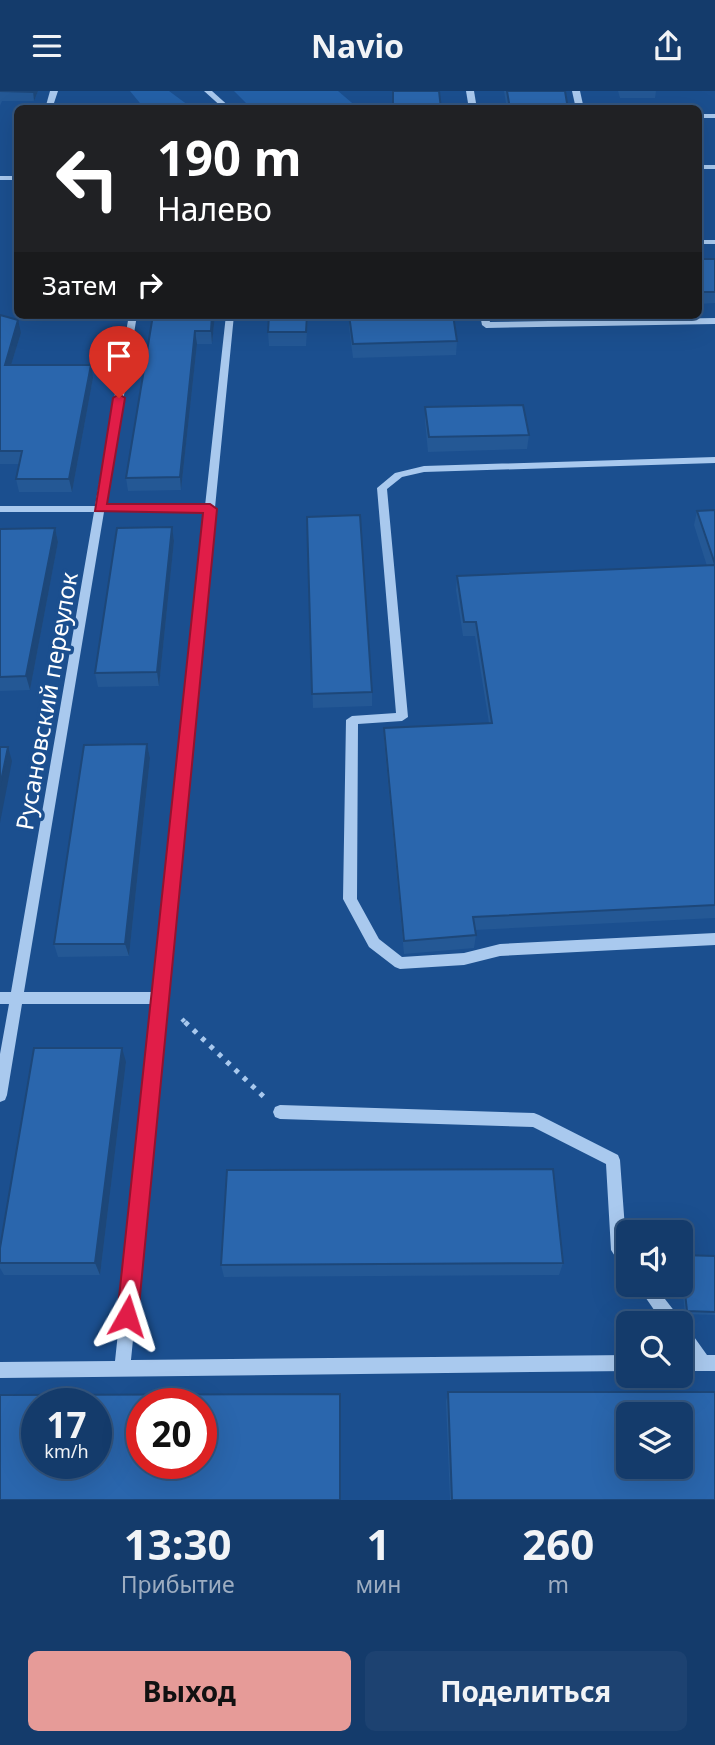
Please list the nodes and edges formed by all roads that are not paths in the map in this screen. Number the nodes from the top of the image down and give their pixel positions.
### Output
1 (208, 91) edge
2 (224, 105) edge
3 (132, 319) edge
4 (230, 319) edge
5 (485, 319) edge
6 (715, 320) edge
7 (715, 460) edge
8 (100, 508) junction
9 (0, 509) edge
10 (210, 509) junction
11 (715, 939) edge
12 (0, 998) edge
13 (16, 998) junction
14 (160, 999) junction
15 (0, 1095) edge
16 (280, 1112) road end
17 (617, 1220) edge
18 (693, 1346) edge
19 (616, 1363) edge
20 (709, 1363) edge
21 (122, 1369) junction
22 (0, 1370) edge

1 - 2 street
3 - 8 street, Русановский переулок
4 - 10 street
5 - 6 street
7 - 11 street
8 - 9 street
8 - 10 street
8 - 13 street, Русановский переулок
10 - 14 street
12 - 13 street
13 - 14 street
13 - 15 street, Русановский переулок
14 - 21 street
16 - 17 street
18 - 20 street
19 - 21 street
21 - 22 street

